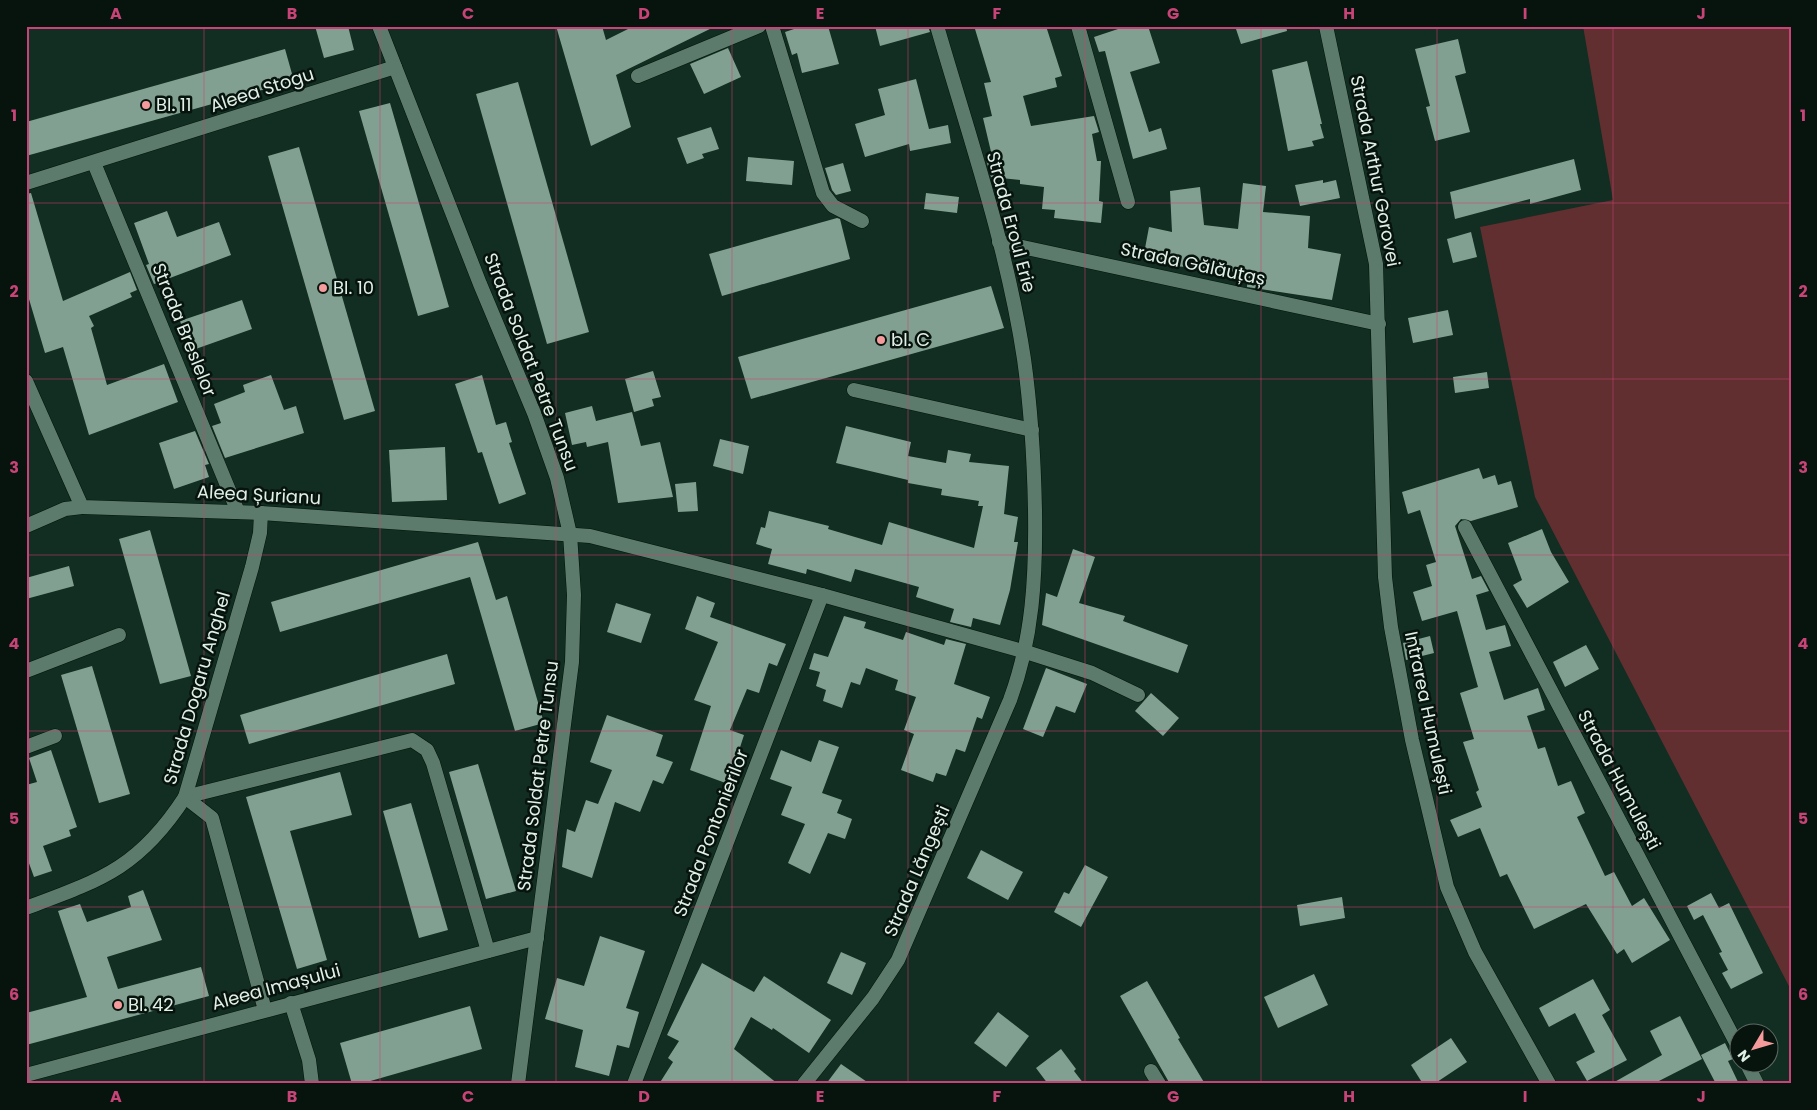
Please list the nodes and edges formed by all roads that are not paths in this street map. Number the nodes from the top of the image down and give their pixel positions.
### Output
1 (379, 26) edge
2 (759, 26) edge
3 (772, 26) edge
4 (937, 26) edge
5 (1078, 26) edge
6 (1326, 26) edge
7 (395, 67) junction
8 (638, 76) dead end
9 (94, 163) junction
10 (26, 184) edge
11 (1128, 202) dead end
12 (862, 222) dead end
13 (999, 242) junction
14 (1379, 324) junction
15 (26, 381) edge
16 (854, 390) dead end
17 (1032, 430) junction
18 (82, 506) junction
19 (238, 512) junction
20 (261, 513) junction
21 (26, 526) edge
22 (1465, 527) dead end
23 (570, 534) junction
24 (822, 596) junction
25 (119, 635) dead end
26 (1026, 652) junction
27 (26, 671) edge
28 (1138, 695) dead end
29 (55, 736) dead end
30 (26, 747) edge
31 (185, 797) junction
32 (26, 908) edge
33 (537, 938) junction
34 (488, 951) junction
35 (292, 1003) junction
36 (265, 1010) junction
37 (1730, 1031) edge
38 (1151, 1071) dead end
39 (1751, 1072) edge
40 (26, 1074) edge
41 (312, 1084) edge
42 (518, 1084) edge
43 (634, 1084) edge
44 (804, 1084) edge
45 (1159, 1084) edge
46 (1549, 1084) edge
47 (1757, 1084) edge

1 - 7 street, Strada Soldat Petre Tunsu
2 - 8 street
3 - 12 street
4 - 13 street, Strada Eroul Erie
5 - 11 street
6 - 14 street, Strada Arthur Gorovei
7 - 9 street, Aleea Stogu
7 - 23 street, Strada Soldat Petre Tunsu
9 - 10 street, Aleea Stogu
9 - 19 street, Strada Breslelor
13 - 14 street, Strada Gălăuțaș
13 - 17 street, Strada Eroul Erie
14 - 46 street, Intrarea Humulești
15 - 18 street
16 - 17 street
17 - 26 street, Strada Eroul Erie
18 - 19 street, Aleea Șurianu
18 - 21 street, Aleea Șurianu
19 - 20 street, Aleea Șurianu
20 - 23 street, Aleea Șurianu
20 - 31 street, Strada Dogaru Anghel
22 - 37 street, Strada Humulești
23 - 24 street
23 - 33 street, Strada Soldat Petre Tunsu
24 - 26 street
24 - 43 street, Strada Pontonierilor
25 - 27 street
26 - 28 street
26 - 44 street, Strada Lăngești
29 - 30 street
31 - 32 street, Strada Dogaru Anghel
31 - 34 street
31 - 36 street
33 - 34 street, Aleea Imașului
33 - 42 street, Strada Soldat Petre Tunsu
34 - 35 street, Aleea Imașului
35 - 36 street, Aleea Imașului
35 - 41 street
36 - 40 street, Aleea Imașului
38 - 45 street
39 - 47 street

